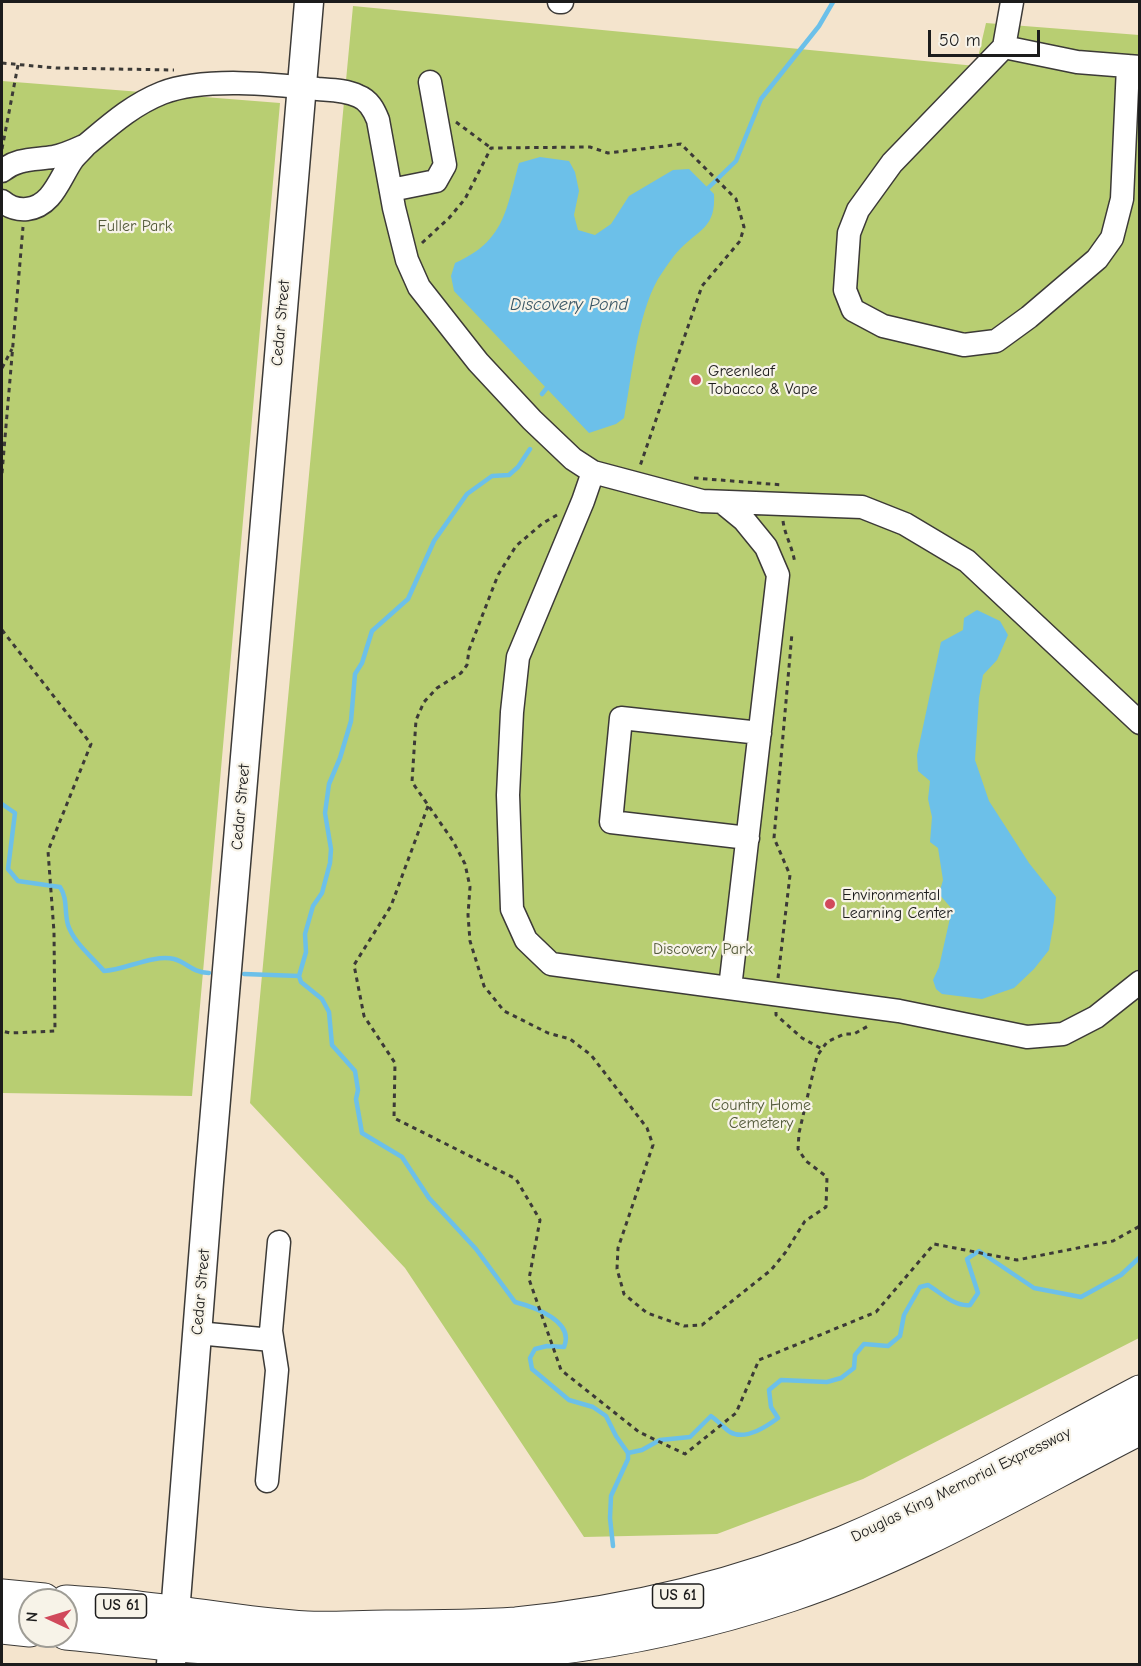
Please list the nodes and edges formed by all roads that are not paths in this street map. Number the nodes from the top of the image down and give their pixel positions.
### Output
1 (309, 2) edge
2 (1012, 2) edge
3 (1004, 47) junction
4 (1134, 66) edge
5 (430, 82) dead end
6 (302, 87) junction
7 (86, 145) junction
8 (2, 171) edge
9 (391, 190) junction
10 (2, 201) edge
11 (593, 472) junction
12 (722, 502) junction
13 (1140, 723) edge
14 (760, 733) junction
15 (748, 837) junction
16 (1140, 982) edge
17 (730, 988) junction
18 (279, 1242) dead end
19 (197, 1333) junction
20 (272, 1340) junction
21 (1140, 1392) edge
22 (1140, 1428) edge
23 (267, 1481) dead end
24 (2, 1596) edge
25 (18, 1598) edge
26 (78, 1603) edge
27 (2, 1627) edge
28 (18, 1629) edge
29 (78, 1634) edge
30 (174, 1640) edge

1 - 6 main road, Cedar Street
2 - 3 street
3 - 4 street
3 - 4 street
5 - 9 street
6 - 7 street
6 - 9 street
6 - 19 main road, Cedar Street
7 - 8 street
7 - 10 street
9 - 11 street
11 - 12 street
11 - 17 street
12 - 13 street
12 - 14 street
14 - 15 street
14 - 15 street
15 - 17 street
16 - 17 street
18 - 20 street
19 - 20 street
19 - 30 main road, Cedar Street
20 - 23 street
21 - 30 highway, Douglas King Memorial Expressway / US 61
22 - 30 highway, Douglas King Memorial Expressway / US 61
24 - 25 highway
26 - 30 highway, Douglas King Memorial Expressway / US 61
27 - 28 highway
29 - 30 highway, Douglas King Memorial Expressway / US 61

